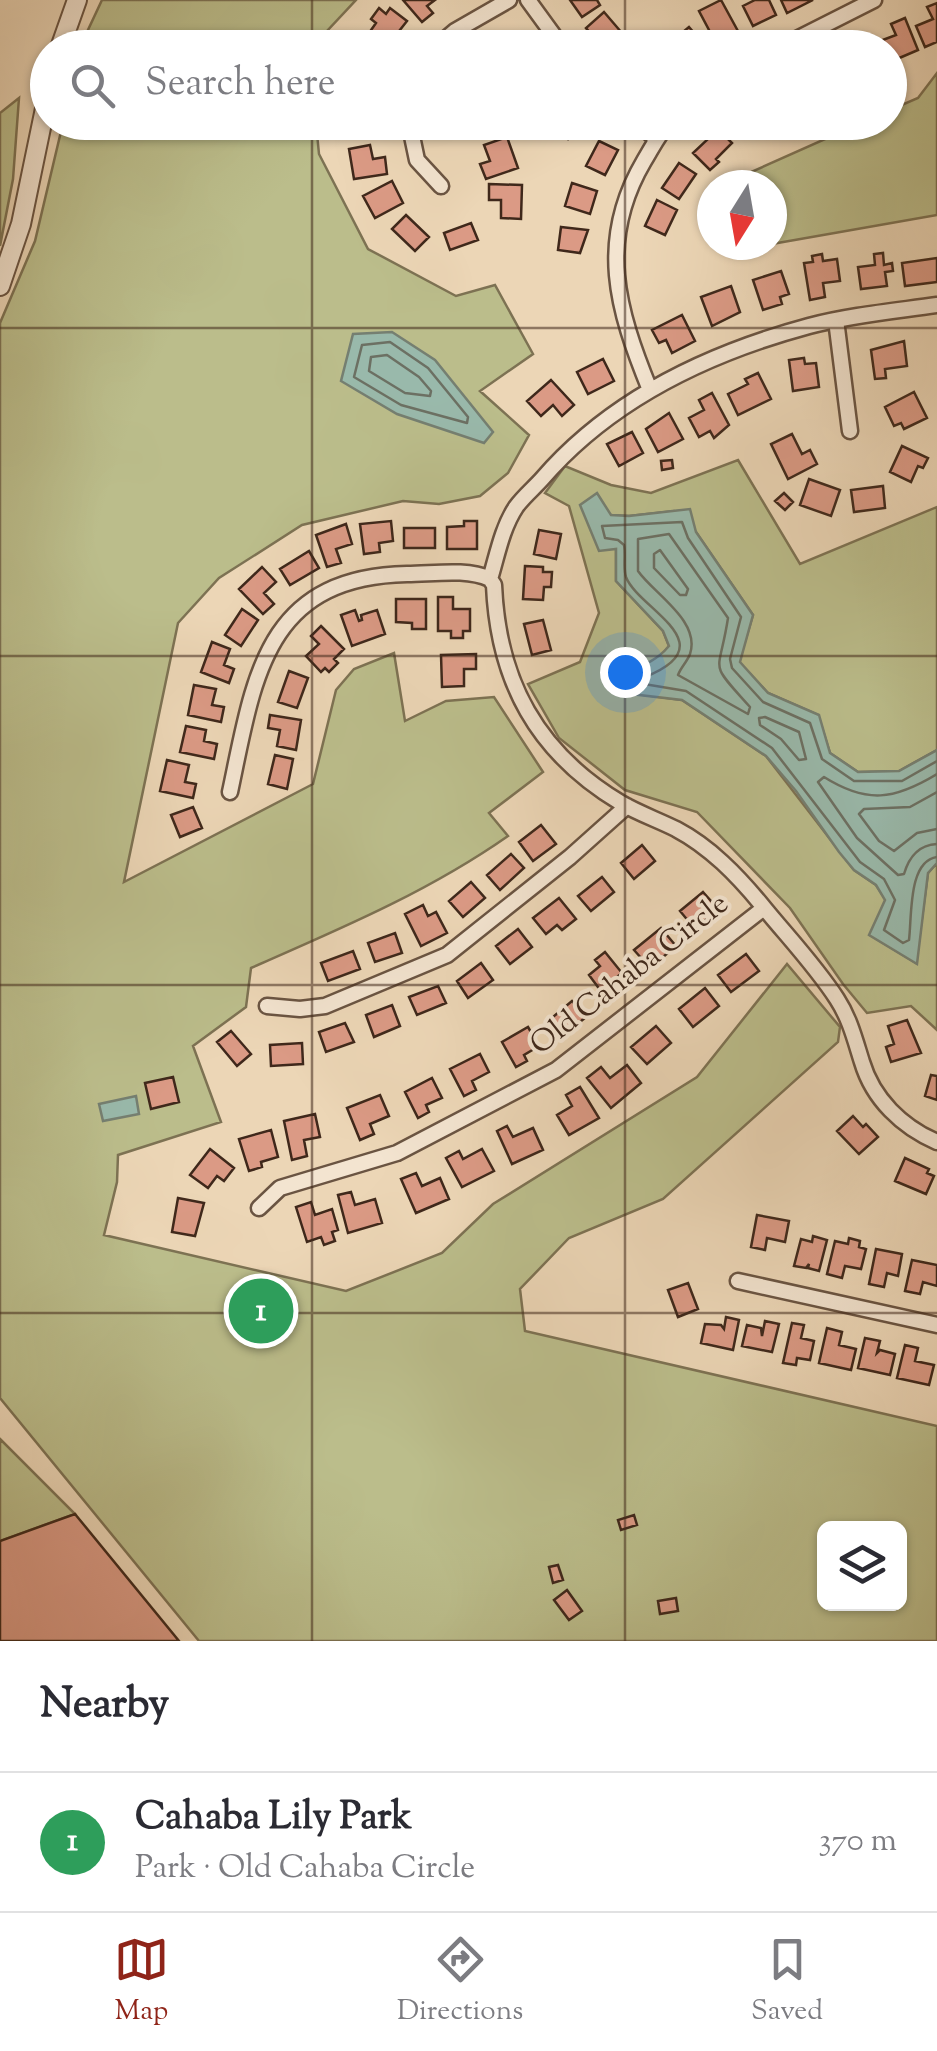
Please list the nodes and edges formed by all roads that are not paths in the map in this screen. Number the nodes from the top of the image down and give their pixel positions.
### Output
1 (78, 0) edge
2 (509, 0) edge
3 (528, 0) edge
4 (874, 0) edge
5 (67, 30) edge
6 (455, 30) edge
7 (550, 30) edge
8 (814, 30) edge
9 (38, 140) edge
10 (413, 140) edge
11 (657, 140) edge
12 (441, 186) dead end
13 (0, 286) edge
14 (937, 304) edge
15 (836, 320) junction
16 (650, 390) junction
17 (850, 431) dead end
18 (490, 579) junction
19 (230, 792) dead end
20 (626, 806) junction
21 (764, 908) junction
22 (267, 1006) dead end
23 (937, 1142) edge
24 (259, 1208) dead end
25 (738, 1280) dead end
26 (937, 1325) edge

1 - 5 street
2 - 6 street
3 - 7 street
4 - 8 street
9 - 13 street
10 - 12 street
11 - 16 street
14 - 15 street
15 - 16 street
15 - 17 street
16 - 18 street
18 - 19 street
18 - 20 street
20 - 21 street
20 - 22 street
21 - 23 street
21 - 24 street, Old Cahaba Circle
25 - 26 street

